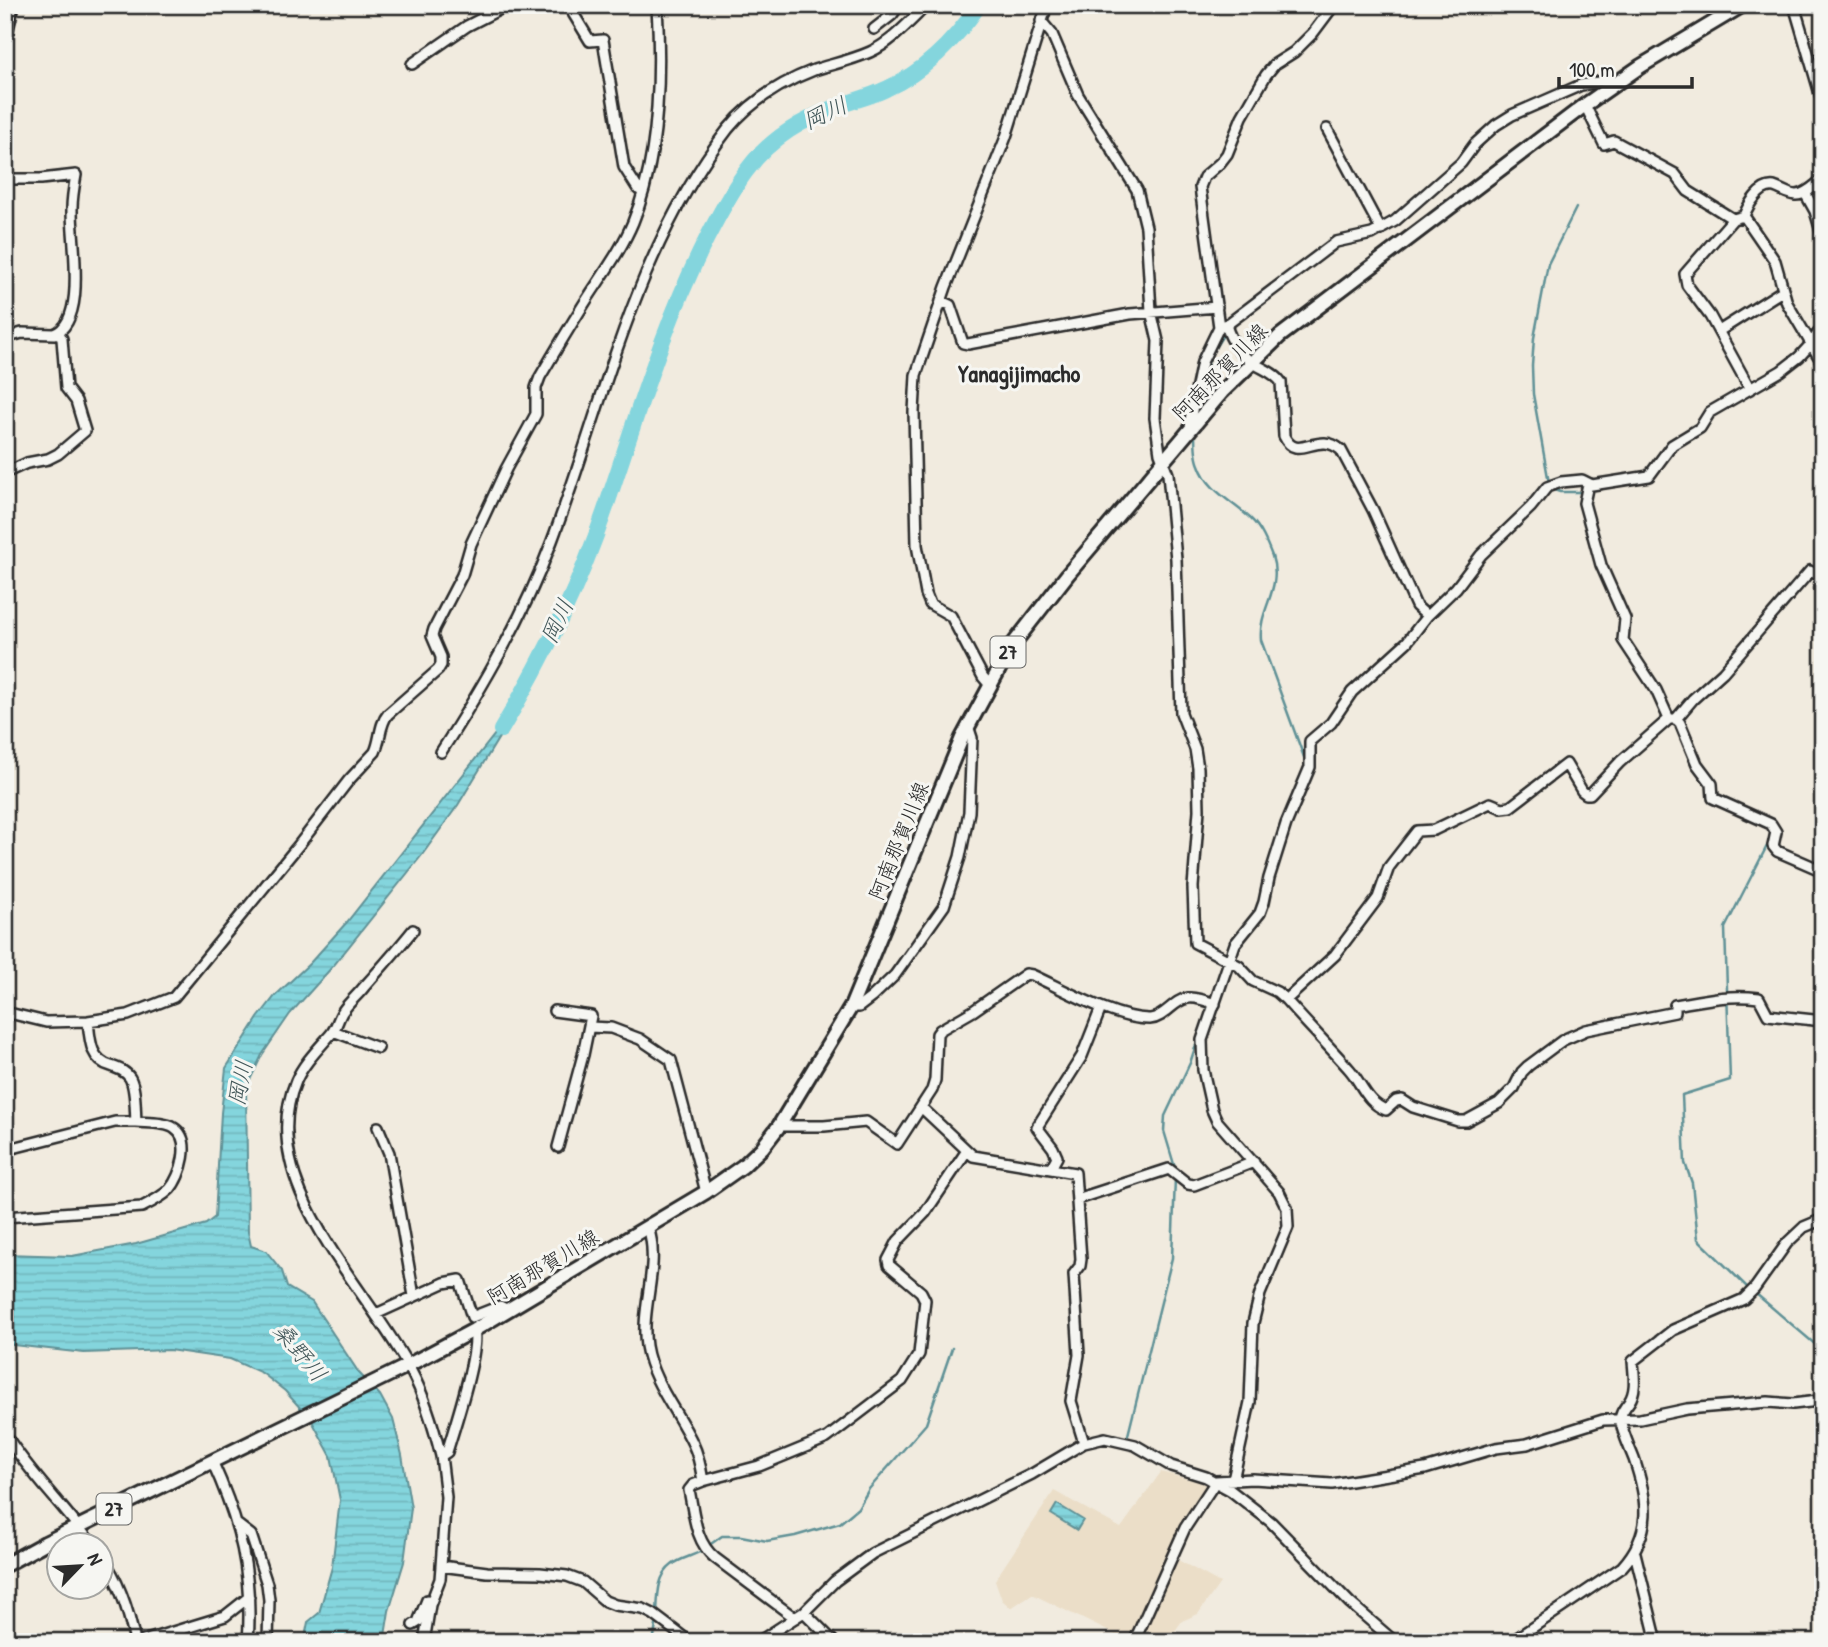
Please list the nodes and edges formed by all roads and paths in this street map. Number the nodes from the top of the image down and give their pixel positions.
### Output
1 (12, 5) edge
2 (508, 5) edge
3 (568, 5) edge
4 (657, 5) edge
5 (899, 5) edge
6 (927, 5) edge
7 (1047, 5) edge
8 (1334, 5) edge
9 (1743, 5) edge
10 (1794, 5) edge
11 (1041, 21) junction
12 (874, 29) dead end
13 (5, 33) edge
14 (412, 64) dead end
15 (1615, 84) junction
16 (1823, 102) edge
17 (1586, 105) junction
18 (1326, 129) dead end
19 (5, 179) edge
20 (1823, 179) edge
21 (643, 192) junction
22 (1805, 193) junction
23 (1744, 216) junction
24 (1733, 219) junction
25 (1381, 230) junction
26 (1823, 238) edge
27 (1782, 291) junction
28 (941, 301) junction
29 (1217, 307) junction
30 (1151, 312) junction
31 (1223, 326) junction
32 (1823, 326) edge
33 (1719, 331) junction
34 (59, 333) junction
35 (5, 338) edge
36 (1811, 344) junction
37 (1251, 361) junction
38 (1823, 364) edge
39 (1750, 389) junction
40 (1191, 428) junction
41 (1163, 461) junction
42 (5, 473) edge
43 (1588, 484) junction
44 (1823, 577) edge
45 (1427, 616) junction
46 (5, 636) edge
47 (5, 653) edge
48 (989, 684) junction
49 (1672, 719) junction
50 (968, 726) junction
51 (441, 752) dead end
52 (1823, 871) edge
53 (413, 930) dead end
54 (1226, 960) junction
55 (1286, 1000) junction
56 (1211, 1003) junction
57 (851, 1007) junction
58 (1101, 1008) junction
59 (5, 1012) edge
60 (554, 1012) dead end
61 (88, 1021) junction
62 (1823, 1021) edge
63 (589, 1027) junction
64 (333, 1031) junction
65 (378, 1048) dead end
66 (921, 1107) junction
67 (136, 1122) junction
68 (779, 1126) junction
69 (377, 1127) dead end
70 (558, 1147) dead end
71 (5, 1150) edge
72 (966, 1152) junction
73 (1254, 1162) junction
74 (1051, 1168) junction
75 (706, 1192) junction
76 (1077, 1199) junction
77 (5, 1217) edge
78 (1823, 1219) edge
79 (648, 1227) junction
80 (414, 1296) junction
81 (508, 1310) junction
82 (376, 1314) junction
83 (474, 1330) junction
84 (408, 1365) junction
85 (1823, 1404) edge
86 (1620, 1418) junction
87 (5, 1434) edge
88 (1084, 1443) junction
89 (441, 1456) junction
90 (218, 1459) junction
91 (1233, 1480) junction
92 (704, 1481) junction
93 (1216, 1481) junction
94 (239, 1525) junction
95 (79, 1526) junction
96 (83, 1532) edge
97 (1635, 1553) junction
98 (5, 1565) edge
99 (441, 1566) junction
100 (116, 1585) edge
101 (249, 1597) junction
102 (804, 1612) junction
103 (795, 1618) junction
104 (413, 1625) dead end
105 (1383, 1638) edge
106 (138, 1642) edge
107 (248, 1642) edge
108 (268, 1642) edge
109 (424, 1642) edge
110 (690, 1642) edge
111 (758, 1642) edge
112 (834, 1642) edge
113 (1134, 1642) edge
114 (1395, 1642) edge
115 (1511, 1642) edge
116 (1657, 1642) edge

1 - 13 main road
2 - 14 street
3 - 21 street
4 - 21 street
5 - 12 street
6 - 51 street
7 - 11 street
8 - 29 street
9 - 15 main road, 阿南那賀川線 / 27
10 - 16 street
11 - 28 street
11 - 30 street
15 - 17 main road, 阿南那賀川線 / 27
15 - 25 street
17 - 24 street
17 - 37 main road, 阿南那賀川線 / 27
18 - 25 street
19 - 34 street
20 - 22 street
21 - 61 street
22 - 23 street
22 - 26 street
23 - 24 street
23 - 27 street
24 - 33 street
25 - 31 street
27 - 33 street
27 - 36 street
28 - 30 street
28 - 48 street
29 - 30 street
29 - 31 street
30 - 41 street
31 - 37 street
31 - 40 street
32 - 36 street
33 - 39 street
34 - 35 street
34 - 42 street
36 - 38 street
36 - 39 street
37 - 40 main road, 阿南那賀川線 / 27
37 - 45 street
39 - 43 street
40 - 41 main road, 阿南那賀川線 / 27
41 - 48 main road, 阿南那賀川線 / 27
41 - 54 street
43 - 45 street
43 - 49 street
44 - 49 street
45 - 54 street
46 - 47 street
48 - 50 main road, 阿南那賀川線 / 27
49 - 52 street
49 - 55 street
50 - 57 main road, 阿南那賀川線 / 27
50 - 57 street
53 - 64 street
54 - 55 street
54 - 56 street
55 - 62 street
56 - 58 street
56 - 73 street
57 - 68 main road, 阿南那賀川線 / 27
58 - 66 street
58 - 74 street
59 - 61 street
60 - 63 street
61 - 67 street
63 - 70 street
63 - 75 street
64 - 65 street
64 - 82 street
66 - 68 street
66 - 72 street
67 - 71 street
67 - 77 street
68 - 75 main road, 阿南那賀川線 / 27
69 - 80 street
72 - 74 street
72 - 92 street
73 - 76 street
73 - 91 street
74 - 76 street
75 - 79 main road, 阿南那賀川線 / 27
76 - 88 street
78 - 86 street
79 - 81 main road, 阿南那賀川線 / 27
79 - 92 street
80 - 81 street
80 - 82 street
81 - 83 main road, 阿南那賀川線 / 27
82 - 84 street
83 - 84 main road, 阿南那賀川線 / 27
83 - 89 street
84 - 89 street
84 - 90 main road, 阿南那賀川線 / 27
85 - 86 street
86 - 91 street
86 - 97 street
87 - 95 street
88 - 93 street
88 - 102 street
89 - 99 street
90 - 94 street
90 - 95 main road, 阿南那賀川線 / 27
91 - 93 street
92 - 103 street
93 - 105 street
93 - 113 street
94 - 101 street
94 - 108 street
95 - 96 street
95 - 98 main road, 阿南那賀川線 / 27
97 - 115 street
97 - 116 street
99 - 104 street
99 - 109 street
99 - 110 street
100 - 106 street
101 - 106 street
101 - 107 street
102 - 103 street
102 - 112 street
103 - 111 street
105 - 114 street

